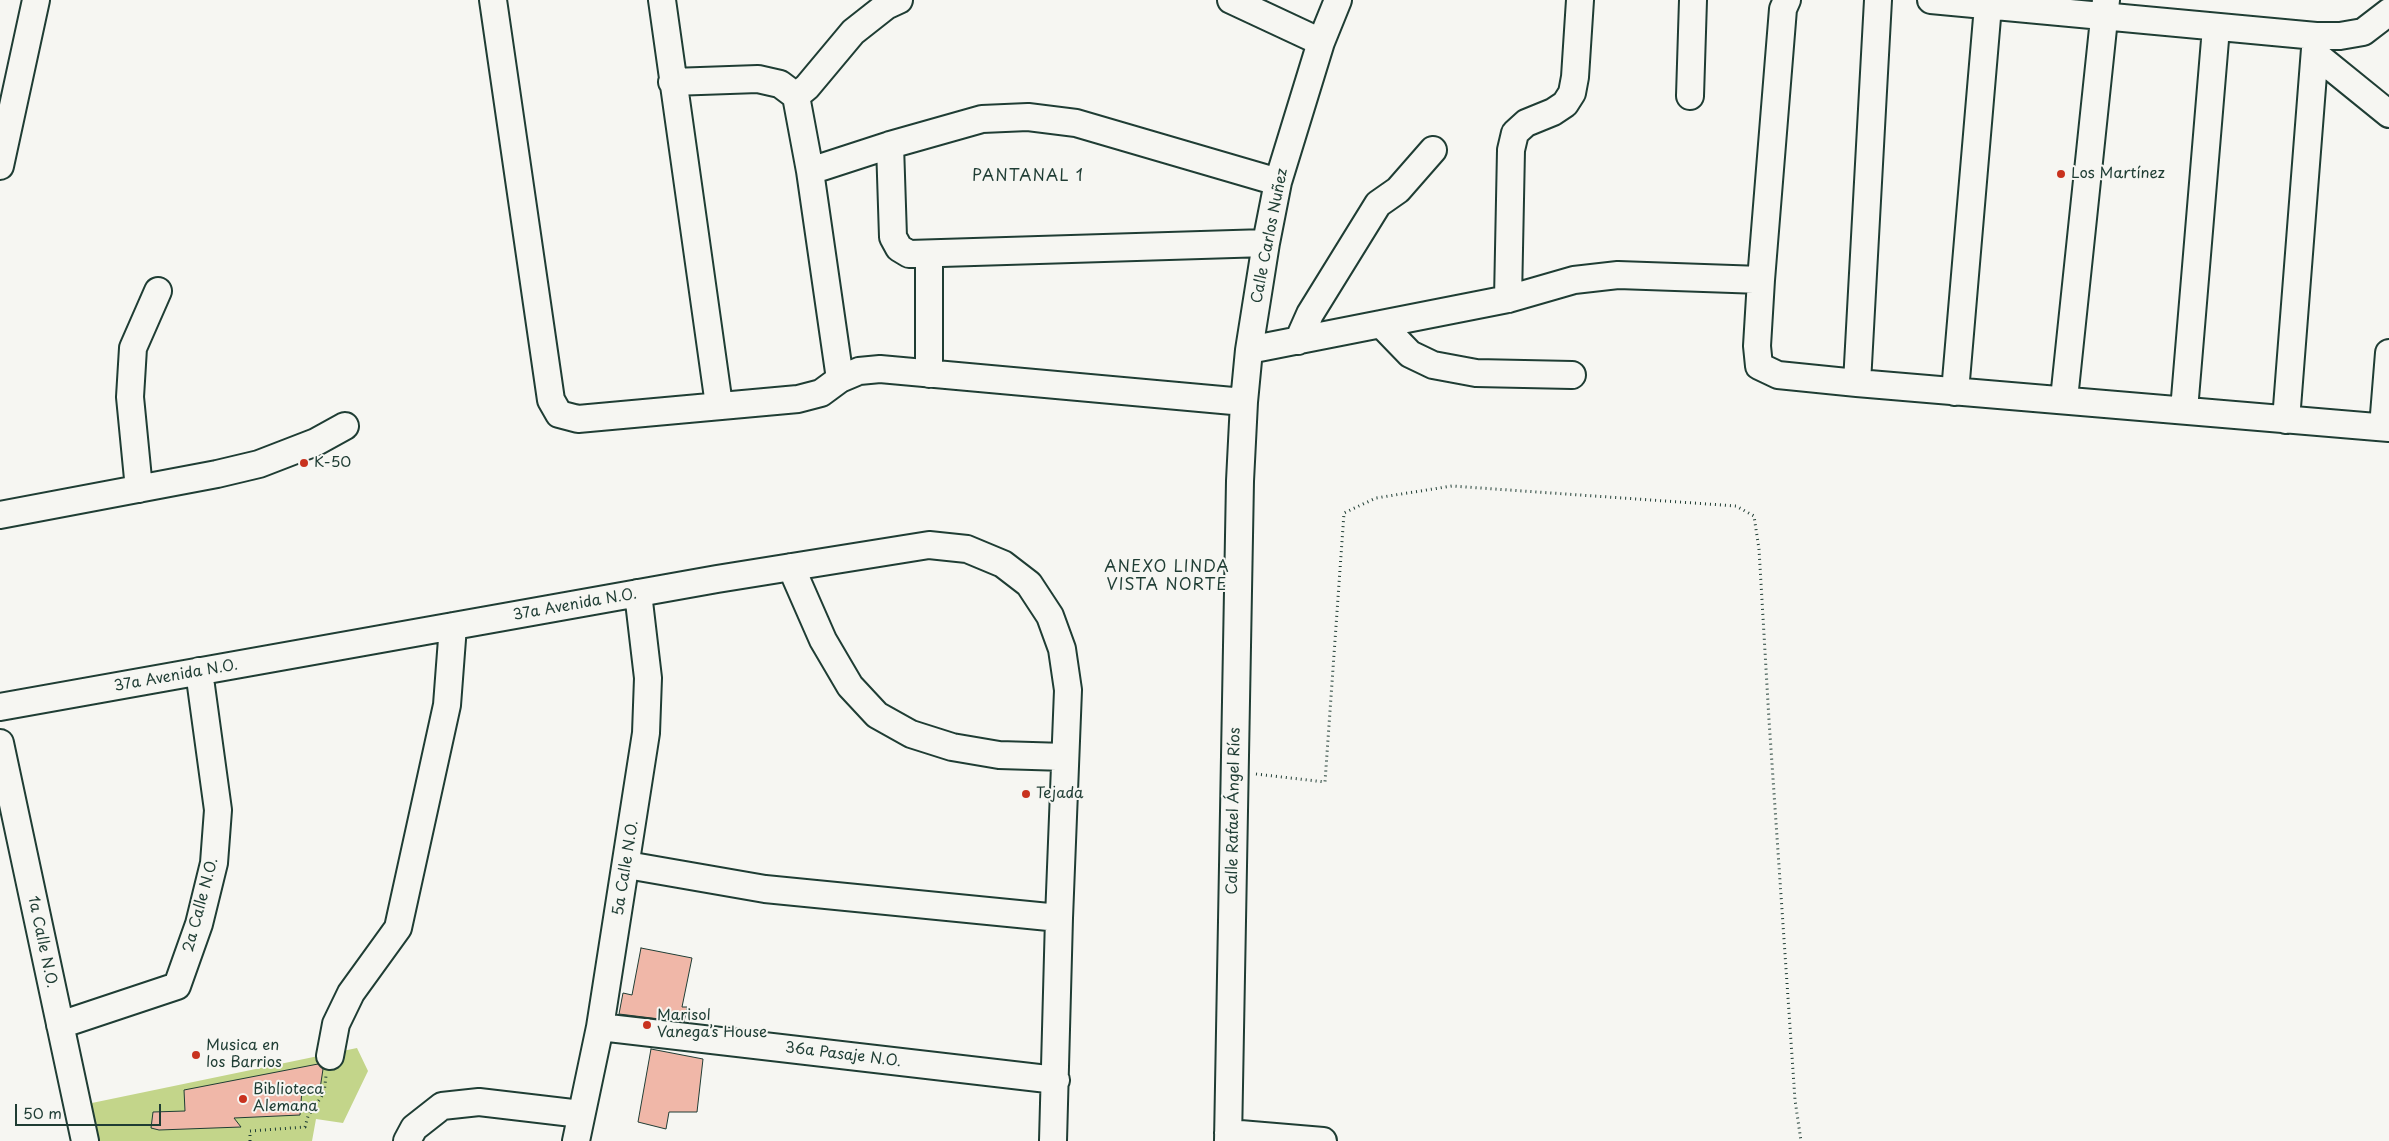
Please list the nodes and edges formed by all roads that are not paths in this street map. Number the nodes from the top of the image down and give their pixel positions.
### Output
1 (36, 0) edge
2 (492, 0) edge
3 (662, 0) edge
4 (899, 0) edge
5 (1231, 0) edge
6 (1338, 0) edge
7 (1580, 0) edge
8 (1693, 0) edge
9 (1787, 0) edge
10 (1878, 0) edge
11 (1931, 0) edge
12 (1988, 6) junction
13 (2106, 8) edge
14 (2389, 12) edge
15 (2216, 28) junction
16 (1321, 42) junction
17 (2316, 45) junction
18 (672, 82) junction
19 (796, 96) junction
20 (1690, 96) dead end
21 (2389, 114) edge
22 (890, 145) junction
23 (1, 150) edge
24 (1433, 150) dead end
25 (810, 172) junction
26 (1278, 182) junction
27 (1266, 243) junction
28 (929, 254) junction
29 (1760, 280) junction
30 (158, 291) dead end
31 (1508, 299) junction
32 (1381, 324) junction
33 (1298, 340) junction
34 (1249, 350) junction
35 (2389, 353) edge
36 (930, 374) junction
37 (1572, 375) dead end
38 (840, 379) junction
39 (1857, 383) junction
40 (1955, 392) junction
41 (2064, 399) junction
42 (1244, 402) junction
43 (719, 405) junction
44 (2184, 410) junction
45 (2286, 420) junction
46 (345, 426) dead end
47 (2386, 428) edge
48 (1240, 481) joint
49 (139, 489) junction
50 (0, 515) edge
51 (791, 567) junction
52 (638, 593) junction
53 (453, 626) junction
54 (199, 671) junction
55 (0, 707) edge
56 (0, 743) edge
57 (1065, 757) junction
58 (627, 865) junction
59 (1059, 918) junction
60 (60, 1025) junction
61 (600, 1027) junction
62 (330, 1056) dead end
63 (1056, 1080) junction
64 (581, 1114) junction
65 (1228, 1137) edge
66 (85, 1141) edge
67 (407, 1141) edge
68 (576, 1141) edge
69 (1053, 1141) edge
70 (1323, 1141) edge

1 - 23 street
2 - 43 street
3 - 18 street
4 - 19 street
5 - 16 street
6 - 16 street, Calle Carlos Nuñez
7 - 31 street
8 - 20 street
9 - 29 street
10 - 39 street
11 - 12 street
12 - 13 street
12 - 40 street
13 - 15 street
13 - 41 street
14 - 17 street
15 - 17 street
15 - 44 street
16 - 26 street, Calle Carlos Nuñez
17 - 21 street
17 - 45 street
18 - 19 street
18 - 43 street
19 - 25 street
22 - 25 street
22 - 26 street
22 - 28 street
24 - 33 street
25 - 38 street
26 - 27 street, Calle Carlos Nuñez
27 - 28 street
27 - 34 street, Calle Carlos Nuñez
28 - 36 street
29 - 31 street
29 - 39 street
30 - 49 street
31 - 32 street
32 - 33 street
32 - 37 street
33 - 34 street
34 - 42 street, Calle Carlos Nuñez
35 - 47 street
36 - 38 street
36 - 42 street
38 - 43 street
39 - 40 street
40 - 41 street
41 - 44 street
42 - 48 street, Calle Carlos Nuñez
44 - 45 street
45 - 47 street
46 - 49 street
48 - 65 street, Calle Rafael Ángel Ríos
49 - 50 street
51 - 52 street, 37a Avenida N.O.
51 - 57 street
51 - 57 street, 37a Avenida N.O.
52 - 53 street, 37a Avenida N.O.
52 - 58 street, 5a Calle N.O.
53 - 54 street, 37a Avenida N.O.
53 - 62 street
54 - 55 street, 37a Avenida N.O.
54 - 60 street, 2a Calle N.O.
56 - 60 street, 1a Calle N.O.
57 - 59 street, 37a Avenida N.O.
58 - 59 street
58 - 61 street, 5a Calle N.O.
59 - 63 street, 37a Avenida N.O.
60 - 66 street, 1a Calle N.O.
61 - 63 street, 36a Pasaje N.O.
61 - 64 street, 5a Calle N.O.
63 - 69 street, 37a Avenida N.O.
64 - 67 street
64 - 68 street, 5a Calle N.O.
65 - 70 street

